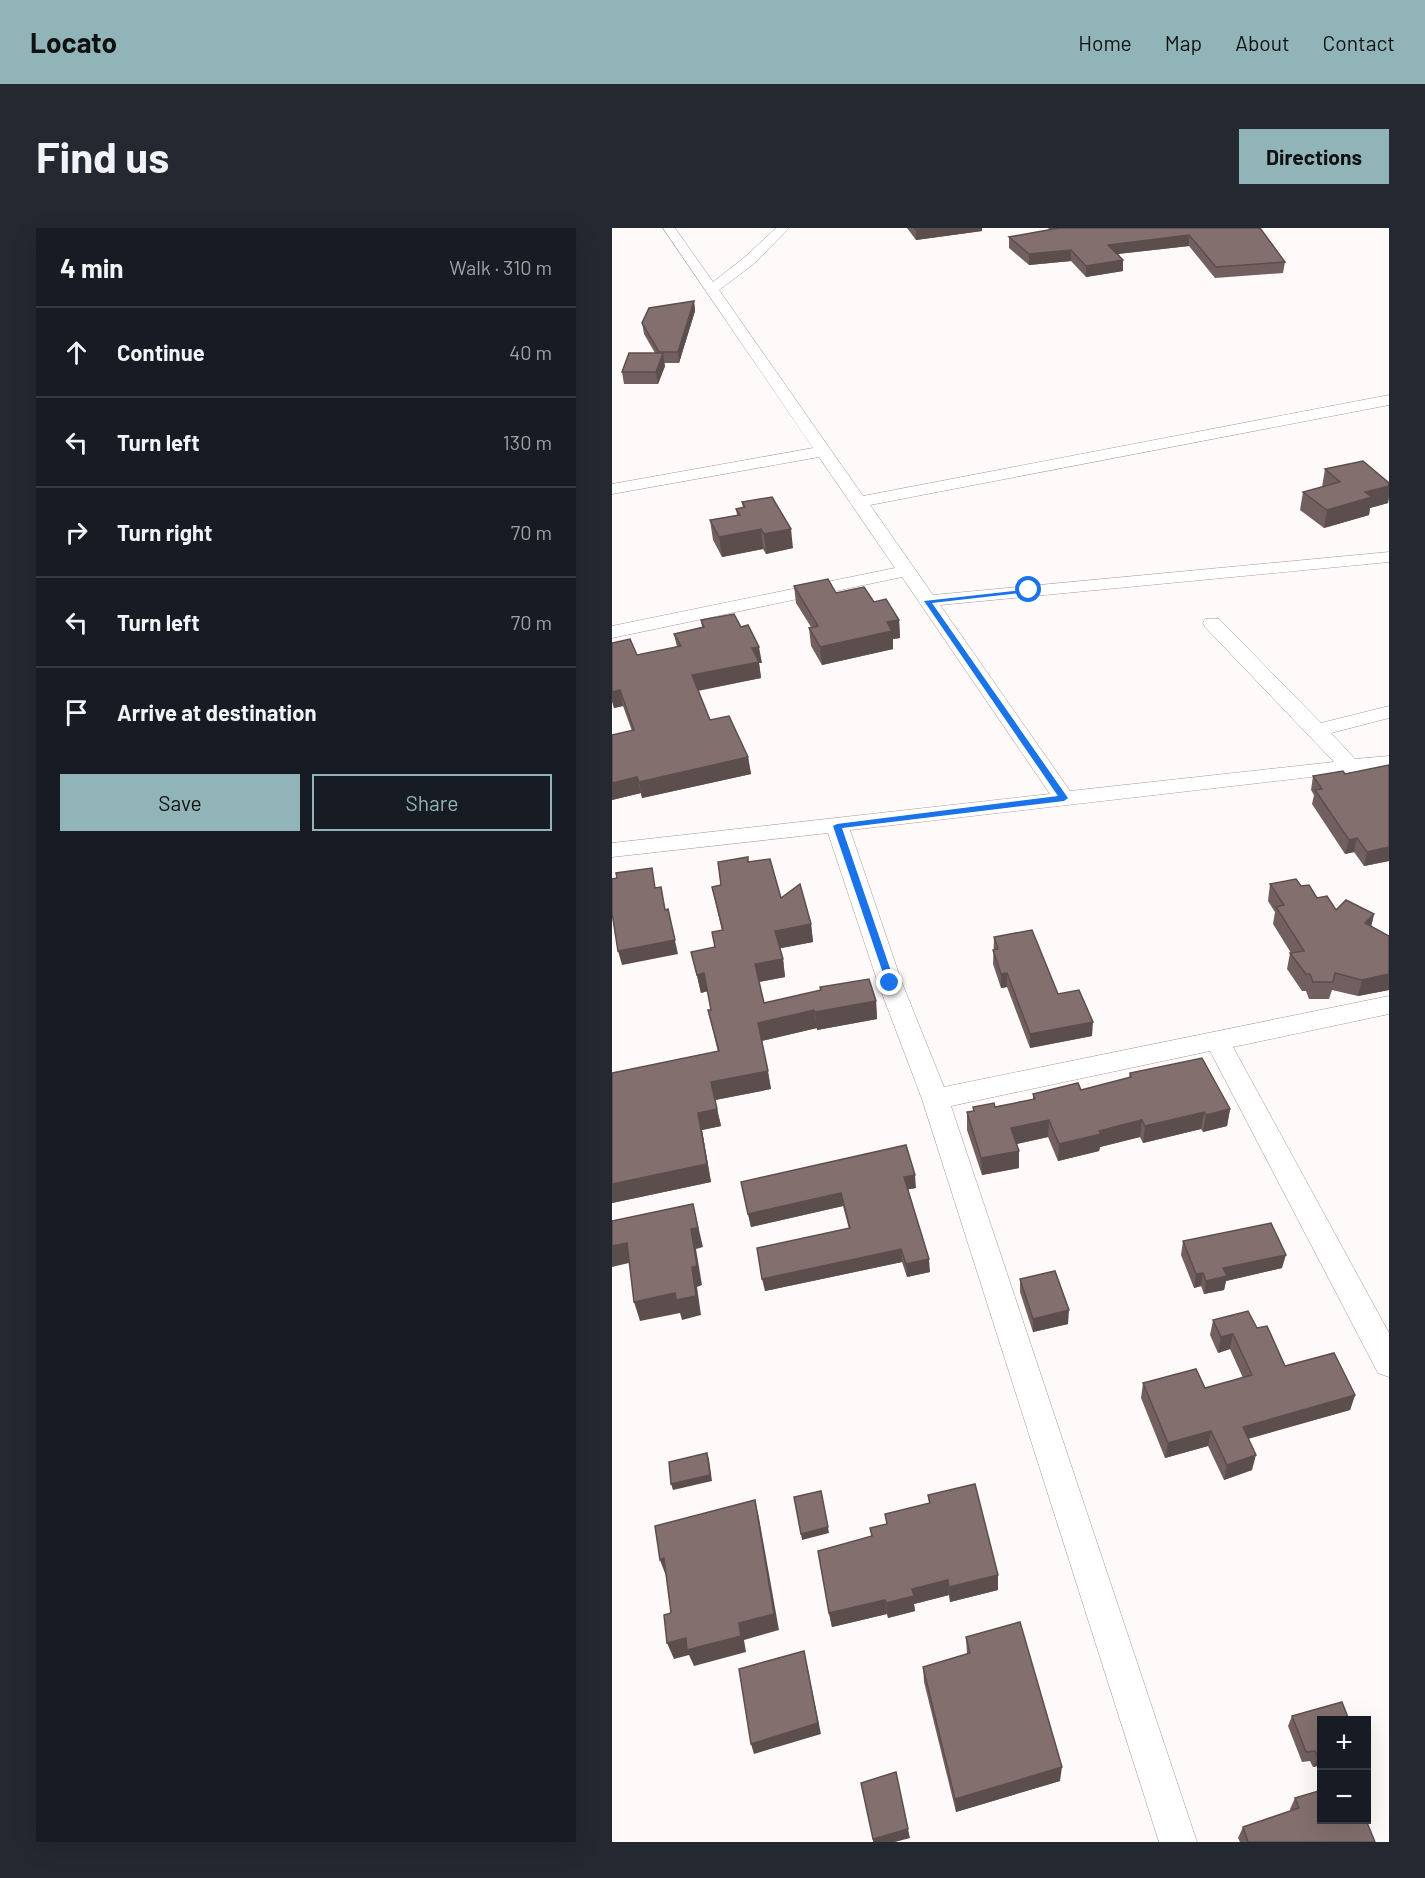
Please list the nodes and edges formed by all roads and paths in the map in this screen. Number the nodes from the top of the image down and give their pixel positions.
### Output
1 (669, 228) edge
2 (783, 228) edge
3 (712, 289) junction
4 (1389, 400) edge
5 (823, 451) junction
6 (612, 489) edge
7 (859, 502) junction
8 (1389, 557) edge
9 (906, 571) junction
10 (927, 601) junction
11 (1212, 622) dead end
12 (612, 632) edge
13 (1389, 712) edge
14 (1317, 730) junction
15 (1389, 762) edge
16 (1349, 766) junction
17 (1064, 798) junction
18 (837, 826) junction
19 (612, 850) edge
20 (1389, 1005) edge
21 (1217, 1040) junction
22 (936, 1099) junction
23 (1389, 1363) edge
24 (1178, 1842) edge

1 - 3 street
2 - 3 street
3 - 5 street
4 - 7 street
5 - 6 street
5 - 7 street
7 - 9 street
8 - 10 street
9 - 10 street
9 - 12 street
10 - 17 street
11 - 14 street
13 - 14 street
14 - 16 street
15 - 16 street
16 - 17 street
17 - 18 street
18 - 19 street
18 - 22 street
20 - 21 street
21 - 22 street
21 - 23 street
22 - 24 street

